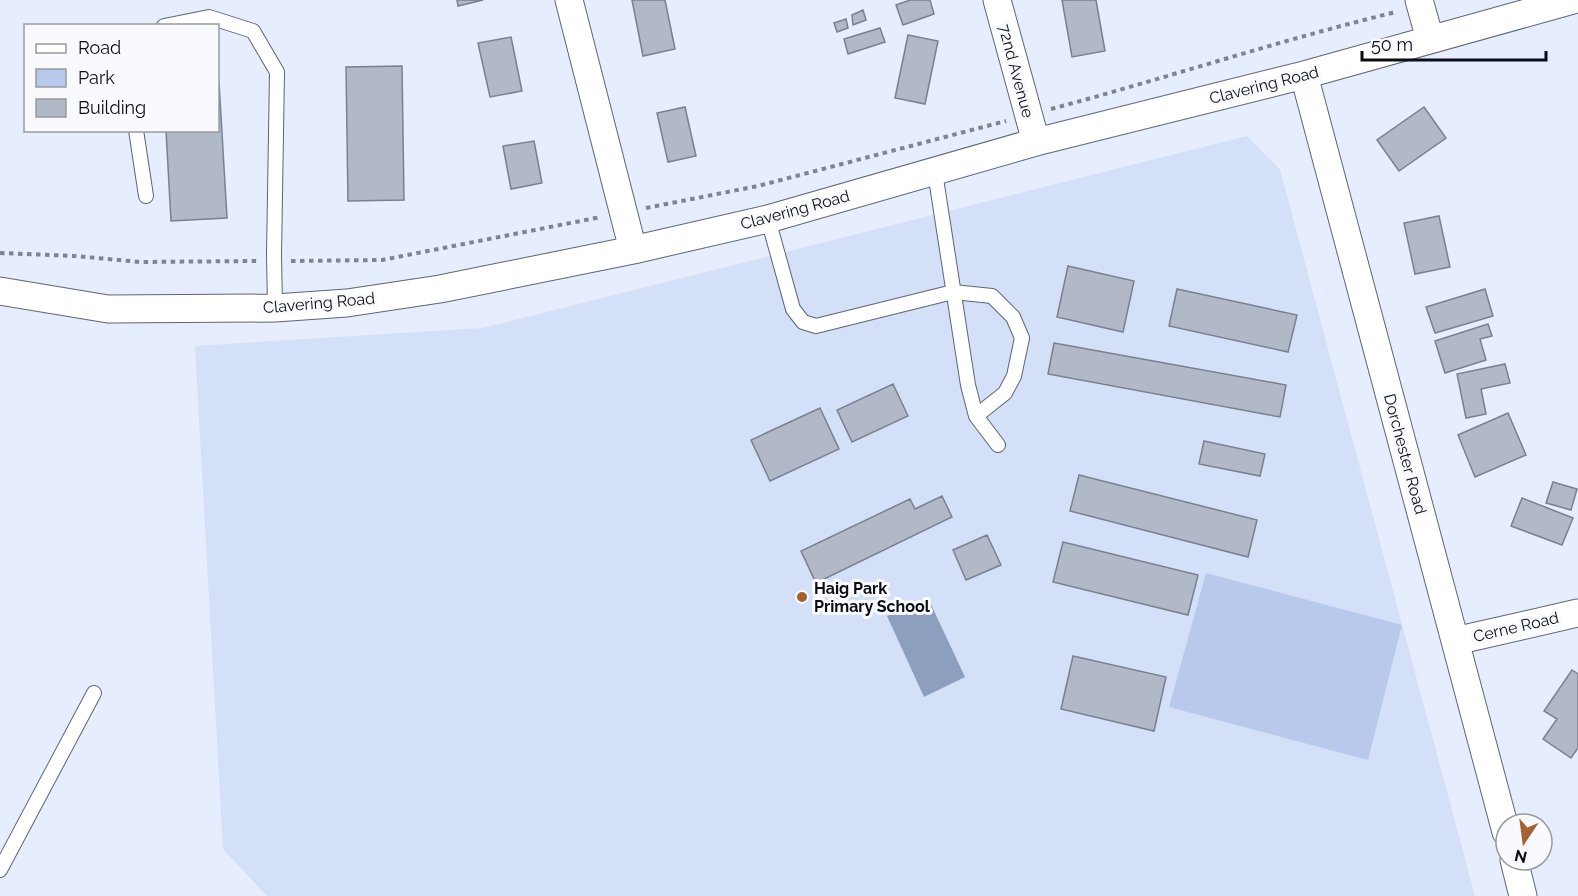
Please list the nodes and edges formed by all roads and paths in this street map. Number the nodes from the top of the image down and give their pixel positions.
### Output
1 (568, 0) edge
2 (997, 0) edge
3 (1573, 0) edge
4 (1420, 3) edge
5 (174, 24) edge
6 (1430, 39) junction
7 (1304, 75) junction
8 (1028, 115) junction
9 (136, 132) edge
10 (1036, 142) junction
11 (935, 172) junction
12 (146, 196) dead end
13 (623, 212) junction
14 (768, 219) junction
15 (633, 250) junction
16 (0, 253) edge
17 (274, 261) junction
18 (0, 291) edge
19 (953, 292) junction
20 (275, 308) junction
21 (976, 416) junction
22 (998, 445) dead end
23 (1578, 614) edge
24 (1455, 641) junction
25 (93, 693) dead end
26 (1501, 812) edge
27 (0, 870) edge
28 (1517, 872) edge
29 (1523, 896) edge

1 - 13 street
2 - 8 street, 72nd Avenue
3 - 6 street, Clavering Road
4 - 6 street
4 - 8 path
5 - 17 lane
6 - 7 street, Clavering Road
7 - 10 street, Clavering Road
7 - 24 street, Dorchester Road
8 - 10 street, 72nd Avenue
8 - 13 path
9 - 12 lane
10 - 11 street, Clavering Road
11 - 14 street, Clavering Road
11 - 19 lane
13 - 15 street
13 - 17 path
14 - 15 street, Clavering Road
14 - 19 lane
15 - 20 street, Clavering Road
16 - 17 path
17 - 20 lane
18 - 20 street, Clavering Road
19 - 21 lane
19 - 21 lane
21 - 22 lane
23 - 24 street, Cerne Road
24 - 26 street, Dorchester Road
25 - 27 lane
28 - 29 street

